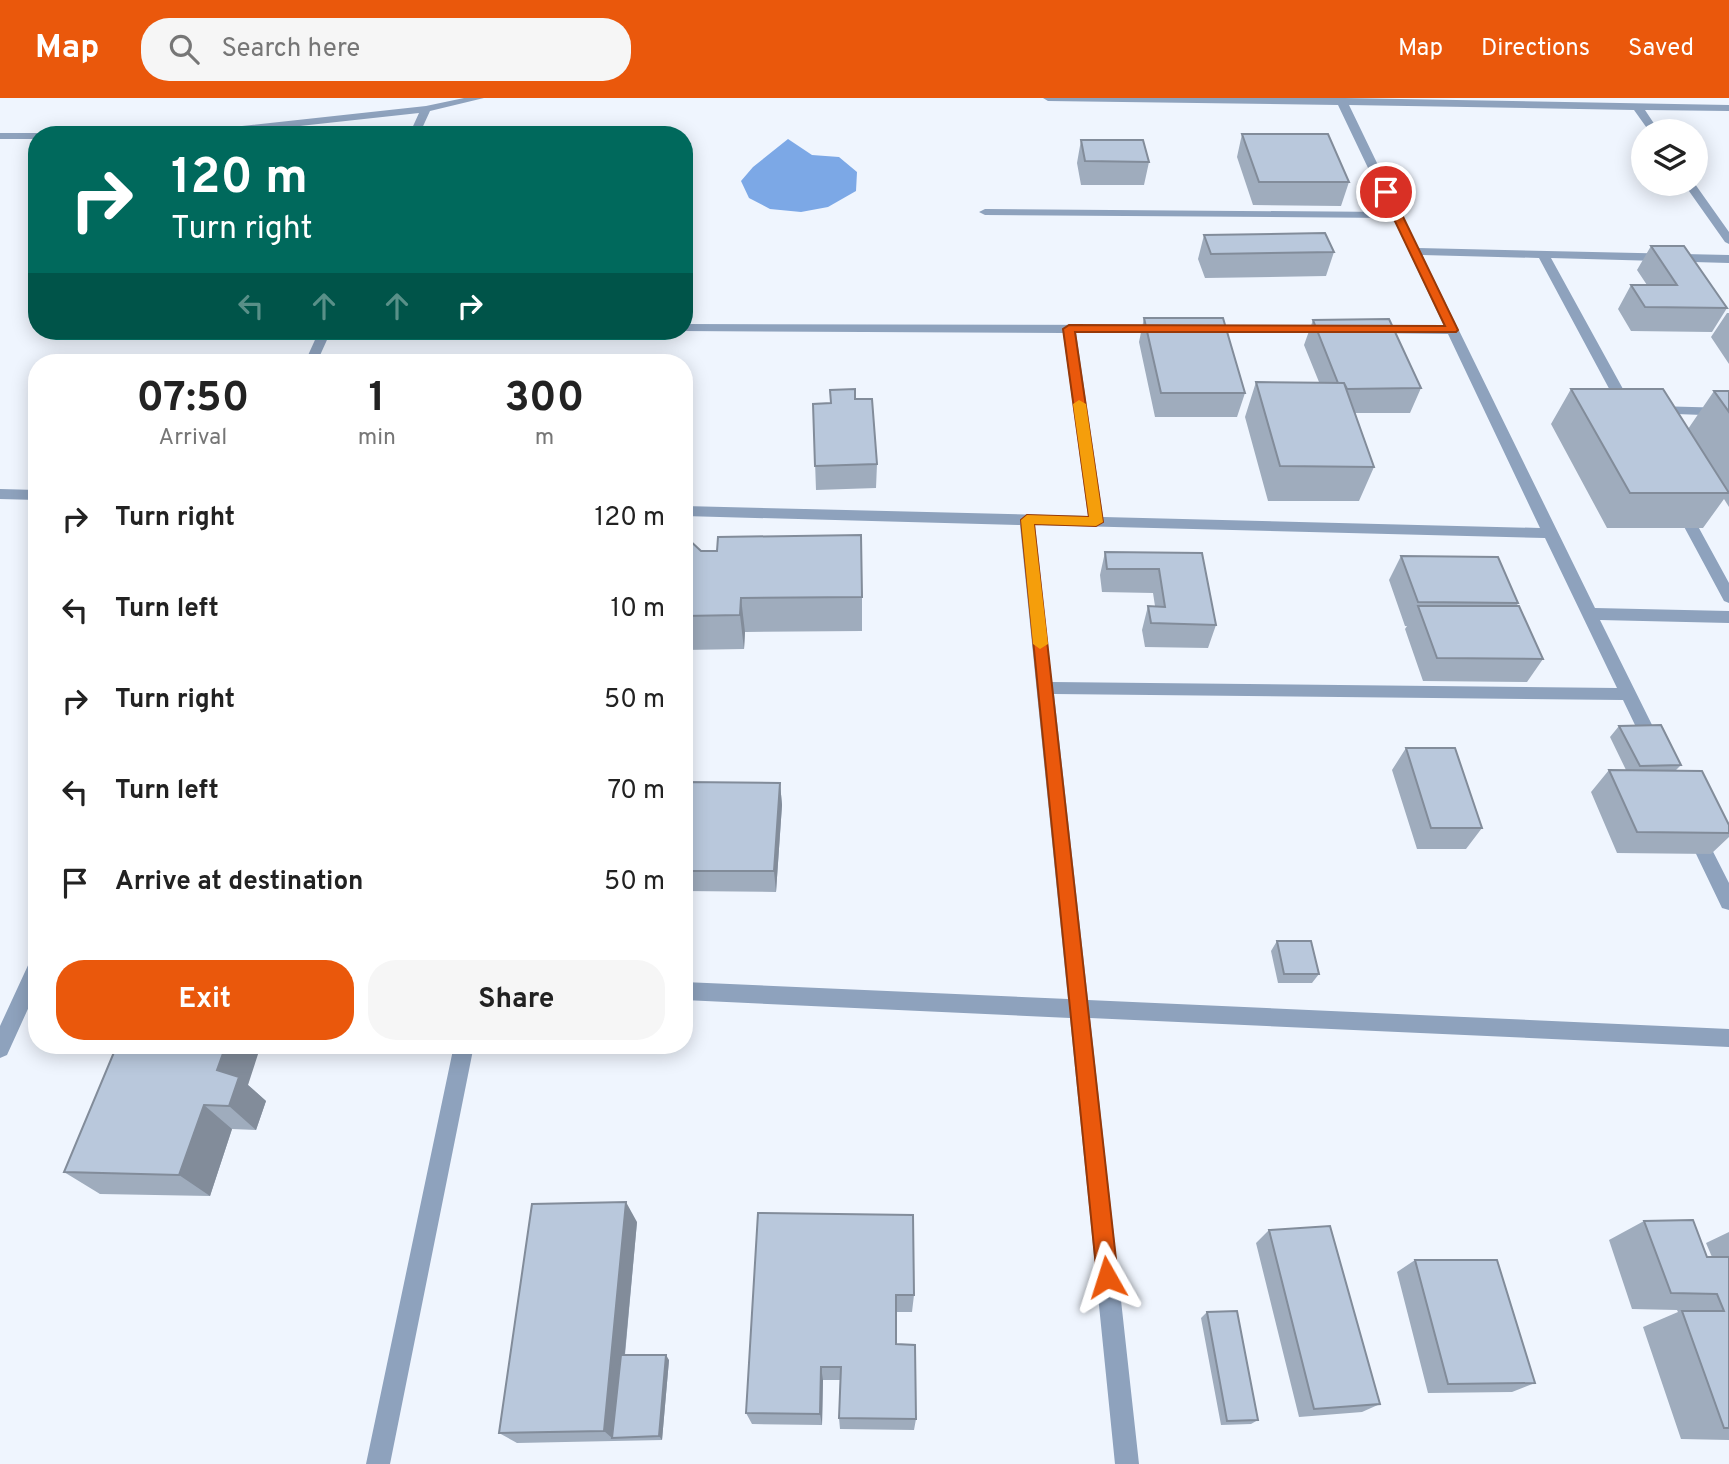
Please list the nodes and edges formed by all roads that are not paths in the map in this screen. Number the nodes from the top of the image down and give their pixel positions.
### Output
1 (479, 98) edge
2 (1048, 98) edge
3 (1341, 100) edge
4 (1637, 106) junction
5 (1729, 108) edge
6 (426, 109) junction
7 (1646, 119) edge
8 (269, 126) edge
9 (418, 126) edge
10 (0, 136) edge
11 (28, 136) edge
12 (1698, 196) edge
13 (985, 212) dead end
14 (1397, 215) junction
15 (1729, 240) edge
16 (1414, 251) junction
17 (1542, 254) junction
18 (1729, 259) edge
19 (693, 328) edge
20 (1069, 329) junction
21 (1452, 330) junction
22 (1729, 412) edge
23 (1672, 491) edge
24 (0, 494) edge
25 (28, 495) edge
26 (693, 511) edge
27 (1027, 520) junction
28 (1096, 522) junction
29 (1550, 533) junction
30 (1729, 597) edge
31 (1590, 614) junction
32 (1729, 617) edge
33 (1045, 688) junction
34 (1628, 694) junction
35 (1658, 755) edge
36 (1688, 816) edge
37 (1729, 902) edge
38 (28, 987) edge
39 (693, 991) edge
40 (1079, 1009) junction
41 (1729, 1038) edge
42 (0, 1048) edge
43 (462, 1054) edge
44 (378, 1464) edge
45 (1127, 1464) edge

1 - 6 street
2 - 3 street
3 - 4 street
3 - 14 street
4 - 5 street
4 - 7 street
6 - 8 street
6 - 9 street
10 - 11 street
12 - 15 street
13 - 14 street
14 - 16 street
16 - 17 street
16 - 21 street
17 - 18 street
17 - 22 street
19 - 20 street
20 - 21 street
20 - 28 street
21 - 29 street
23 - 30 street
24 - 25 street
26 - 27 street
27 - 28 street
27 - 33 street
28 - 29 street
29 - 31 street
31 - 32 street
31 - 34 street
33 - 34 street
33 - 40 street
34 - 35 street
36 - 37 street
38 - 42 street
39 - 40 street
40 - 41 street
40 - 45 street
43 - 44 street

